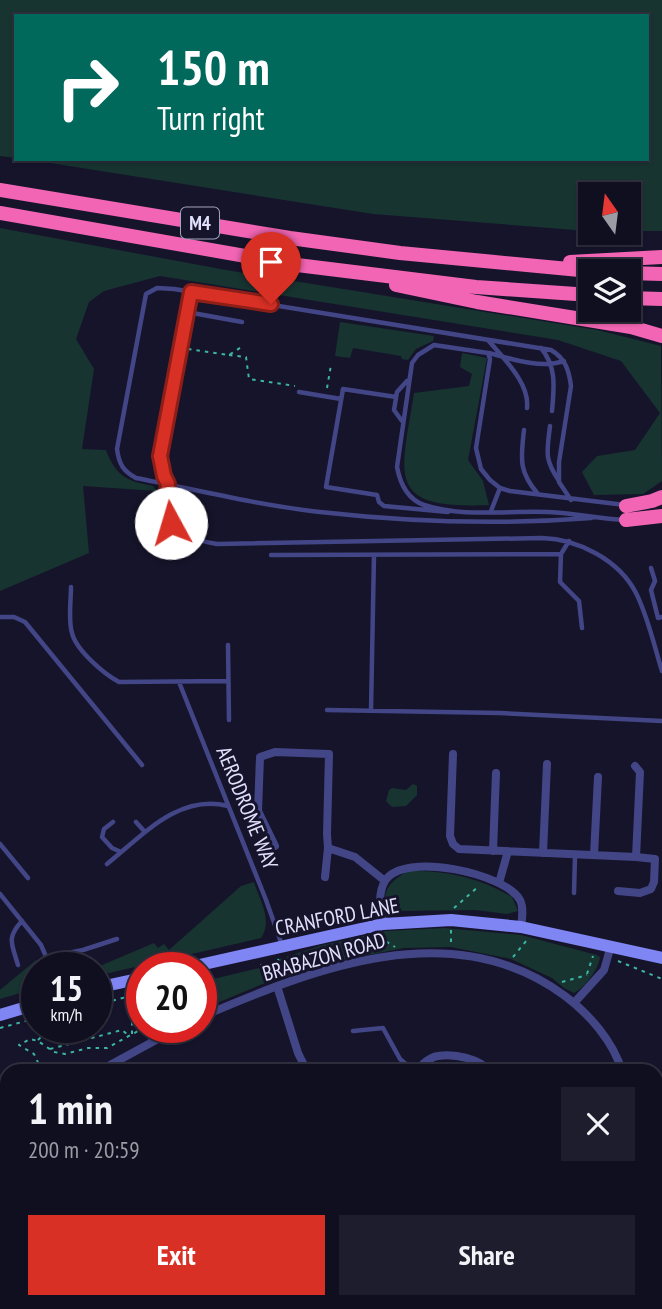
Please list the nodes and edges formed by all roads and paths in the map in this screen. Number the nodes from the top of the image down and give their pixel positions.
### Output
1 (0, 190) edge
2 (0, 213) edge
3 (662, 257) edge
4 (297, 265) junction
5 (513, 265) junction
6 (578, 270) edge
7 (641, 273) edge
8 (662, 274) edge
9 (191, 292) junction
10 (578, 294) edge
11 (641, 298) edge
12 (662, 299) edge
13 (187, 312) junction
14 (242, 322) dead end
15 (662, 336) edge
16 (487, 339) junction
17 (243, 346) dead end
18 (180, 348) junction
19 (541, 348) junction
20 (488, 353) junction
21 (229, 355) junction
22 (502, 356) junction
23 (564, 361) junction
24 (331, 365) dead end
25 (552, 365) junction
26 (409, 378) junction
27 (299, 392) joint
28 (326, 397) junction
29 (396, 397) junction
30 (341, 399) junction
31 (527, 408) dead end
32 (552, 411) dead end
33 (403, 421) junction
34 (550, 426) dead end
35 (524, 430) dead end
36 (559, 482) junction
37 (168, 484) junction
38 (500, 488) junction
39 (539, 495) junction
40 (662, 496) edge
41 (571, 500) junction
42 (454, 511) junction
43 (491, 511) junction
44 (626, 513) junction
45 (662, 516) edge
46 (591, 518) junction
47 (569, 541) junction
48 (561, 554) junction
49 (271, 555) dead end
50 (374, 555) junction
51 (651, 568) dead end
52 (71, 587) dead end
53 (0, 617) edge
54 (662, 617) edge
55 (582, 628) dead end
56 (228, 645) dead end
57 (662, 671) edge
58 (179, 681) junction
59 (228, 681) junction
60 (327, 710) dead end
61 (371, 710) junction
62 (229, 720) dead end
63 (662, 721) edge
64 (453, 754) dead end
65 (547, 764) dead end
66 (142, 765) dead end
67 (635, 766) dead end
68 (496, 773) dead end
69 (598, 777) dead end
70 (229, 806) junction
71 (113, 822) dead end
72 (136, 822) dead end
73 (145, 832) junction
74 (0, 844) edge
75 (275, 846) dead end
76 (328, 848) junction
77 (494, 851) junction
78 (508, 851) junction
79 (122, 852) junction
80 (543, 853) junction
81 (575, 855) junction
82 (594, 855) junction
83 (636, 857) junction
84 (107, 864) dead end
85 (325, 877) dead end
86 (29, 878) dead end
87 (385, 881) junction
88 (499, 883) junction
89 (618, 891) dead end
90 (574, 892) dead end
91 (0, 894) edge
92 (22, 921) junction
93 (383, 924) junction
94 (368, 927) junction
95 (527, 929) junction
96 (117, 939) dead end
97 (593, 944) junction
98 (278, 947) junction
99 (44, 952) edge
100 (73, 952) edge
101 (257, 953) junction
102 (404, 953) junction
103 (609, 954) junction
104 (662, 958) edge
105 (217, 961) edge
106 (18, 965) dead end
107 (506, 965) junction
108 (587, 975) junction
109 (598, 977) junction
110 (662, 979) edge
111 (277, 986) junction
112 (553, 988) junction
113 (574, 1003) junction
114 (21, 1009) edge
115 (217, 1010) edge
116 (0, 1015) edge
117 (21, 1022) edge
118 (0, 1028) edge
119 (353, 1031) dead end
120 (126, 1032) edge
121 (126, 1037) edge
122 (23, 1043) edge
123 (40, 1043) edge
124 (148, 1043) edge
125 (48, 1049) junction
126 (39, 1064) edge
127 (111, 1064) edge
128 (304, 1064) edge
129 (406, 1064) edge
130 (423, 1064) edge
131 (481, 1064) edge
132 (618, 1064) edge

1 - 5 highway, M4
2 - 4 highway, M4
3 - 5 highway, M4
4 - 10 highway, M4
4 - 15 highway
5 - 6 highway, M4
7 - 8 highway
9 - 13 lane
9 - 16 lane
9 - 37 lane
11 - 12 highway
13 - 14 lane
13 - 18 lane
16 - 19 lane
16 - 22 lane
17 - 21 path
18 - 21 path
18 - 37 lane
19 - 23 lane
19 - 25 lane
20 - 22 lane
20 - 26 lane
20 - 38 lane
21 - 27 path
22 - 25 lane
22 - 31 lane
23 - 25 lane
23 - 36 lane
24 - 28 path
25 - 32 lane
26 - 29 lane
26 - 33 lane
27 - 28 lane
28 - 30 lane
29 - 30 lane
29 - 33 lane
30 - 42 lane
33 - 42 lane
34 - 36 lane
35 - 39 lane
36 - 41 lane
37 - 46 lane
37 - 47 lane
38 - 39 lane
38 - 43 lane
39 - 41 lane
40 - 44 highway
41 - 44 lane
42 - 43 lane
43 - 46 lane
44 - 45 highway
44 - 46 lane
47 - 48 lane
47 - 57 lane
48 - 50 lane
48 - 55 lane
49 - 50 lane
50 - 61 lane
51 - 54 lane
52 - 58 lane
53 - 66 lane
56 - 59 lane
58 - 59 lane
58 - 70 lane, AERODROME WAY
59 - 62 lane
60 - 61 lane
61 - 63 lane
64 - 77 street
65 - 80 street
67 - 83 street
68 - 77 street
69 - 82 street
70 - 73 lane
70 - 98 lane, AERODROME WAY
71 - 79 lane
72 - 73 lane
73 - 79 lane
74 - 86 lane
75 - 76 street
76 - 85 street
76 - 87 street
77 - 78 street
78 - 80 street
78 - 88 street
79 - 84 lane
80 - 81 street
81 - 82 street
81 - 90 lane
82 - 83 street
83 - 89 street
87 - 88 street
87 - 93 street
88 - 95 street
91 - 92 lane
92 - 99 lane
92 - 106 lane
93 - 94 street, CRANFORD LANE
93 - 95 street, CRANFORD LANE
94 - 98 street, CRANFORD LANE
94 - 102 path
95 - 97 street, CRANFORD LANE
95 - 107 path
96 - 100 lane
97 - 103 street, CRANFORD LANE
97 - 108 path
98 - 101 street, CRANFORD LANE
98 - 111 path
101 - 105 street, CRANFORD LANE
101 - 111 path
102 - 107 street, BRABAZON ROAD
102 - 111 street, BRABAZON ROAD
103 - 104 street, CRANFORD LANE
103 - 109 street
103 - 110 path
107 - 112 street, BRABAZON ROAD
108 - 109 path
108 - 112 path
109 - 113 street
111 - 115 street, BRABAZON ROAD
111 - 128 street
112 - 113 street, BRABAZON ROAD
113 - 132 street, BRABAZON ROAD
114 - 116 street
117 - 118 path
119 - 129 lane
120 - 125 path
121 - 125 path
122 - 126 path
123 - 125 path
124 - 127 street
130 - 131 street

